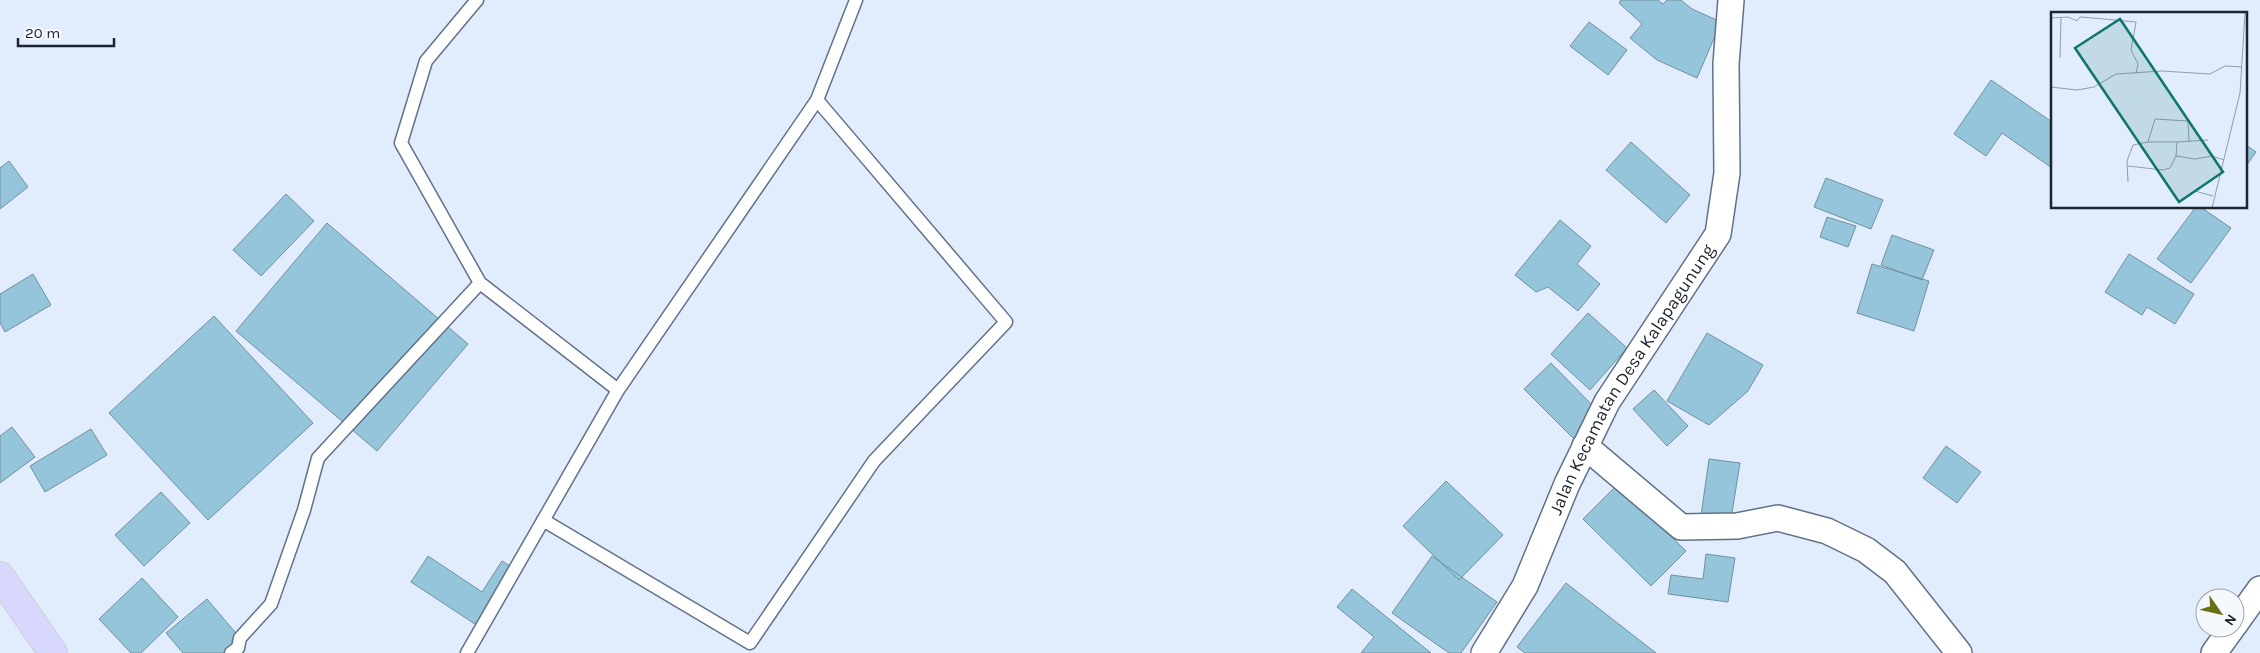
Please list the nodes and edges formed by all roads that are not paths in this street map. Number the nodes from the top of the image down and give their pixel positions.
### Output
1 (477, 0) edge
2 (856, 0) edge
3 (1731, 0) edge
4 (817, 100) junction
5 (480, 283) junction
6 (618, 390) junction
7 (1584, 446) junction
8 (543, 520) junction
9 (0, 576) edge
10 (2260, 589) edge
11 (2245, 610) edge
12 (2225, 638) edge
13 (53, 653) edge
14 (231, 653) edge
15 (467, 653) edge
16 (1484, 653) edge
17 (1959, 653) edge
18 (2214, 653) edge

1 - 5 lane
2 - 4 lane
3 - 7 street, Jalan Kecamatan Desa Kalapagunung
4 - 6 lane
4 - 8 lane
5 - 6 lane
5 - 14 lane
6 - 8 lane
7 - 16 street, Jalan Kecamatan Desa Kalapagunung
7 - 17 street
8 - 15 lane
9 - 13 highway
10 - 11 street
12 - 18 street

